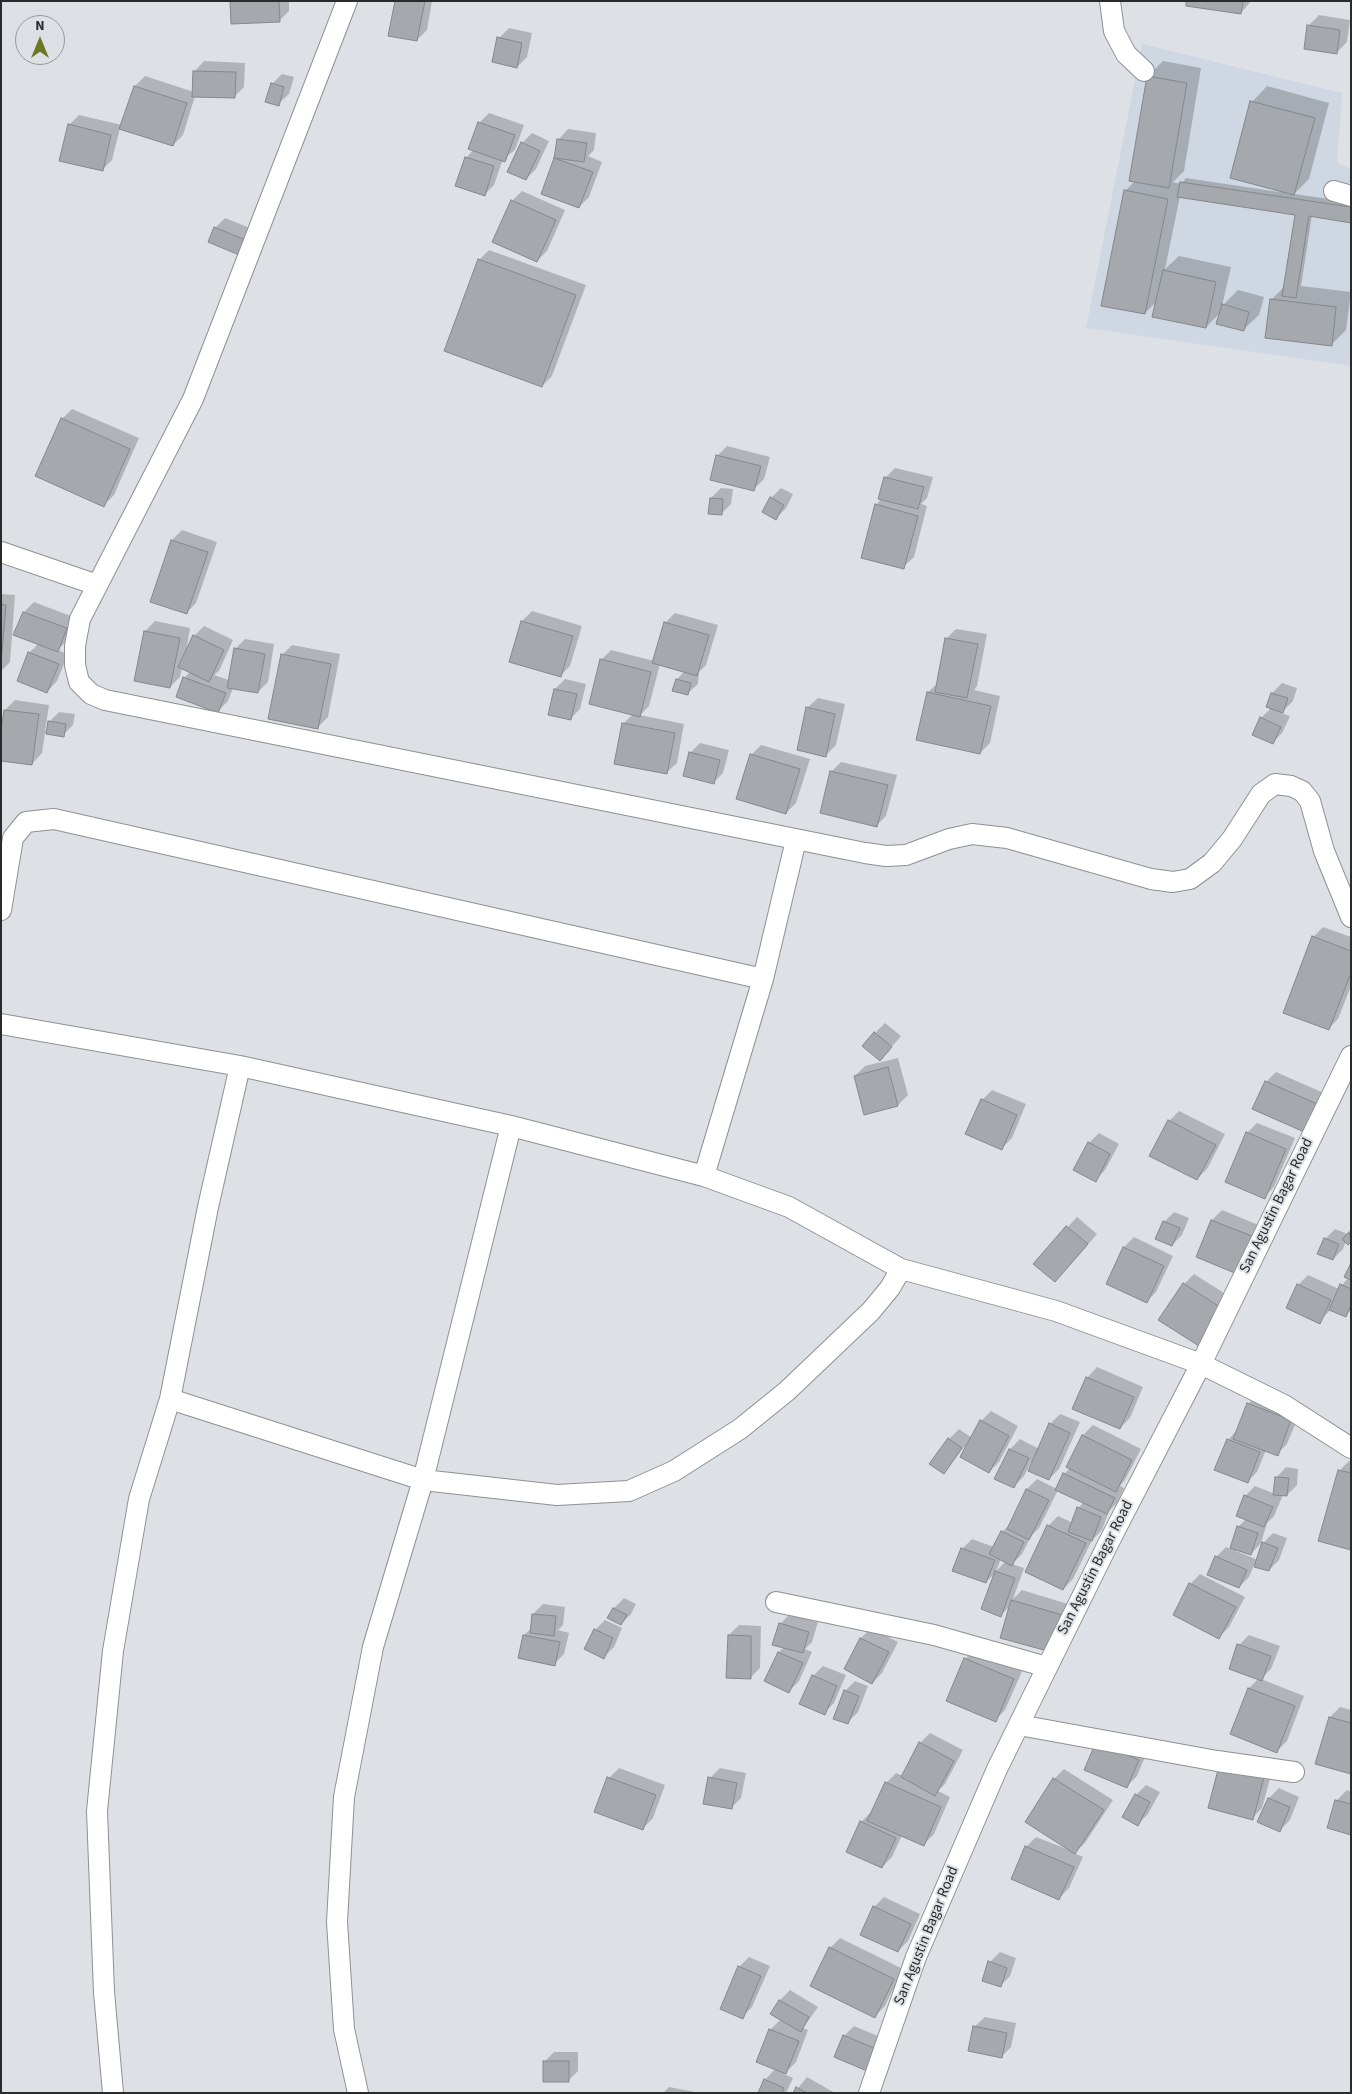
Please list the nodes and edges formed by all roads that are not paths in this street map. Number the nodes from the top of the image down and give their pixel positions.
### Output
1 (347, 1) edge
2 (1110, 1) edge
3 (1144, 70) dead end
4 (1, 552) edge
5 (97, 584) junction
6 (796, 840) junction
7 (1, 910) edge
8 (1351, 917) edge
9 (763, 979) junction
10 (1, 1024) edge
11 (1351, 1056) edge
12 (240, 1066) junction
13 (1346, 1078) edge
14 (511, 1126) junction
15 (704, 1176) junction
16 (901, 1269) junction
17 (1201, 1364) junction
18 (170, 1399) junction
19 (1351, 1448) edge
20 (423, 1480) junction
21 (776, 1602) dead end
22 (1047, 1667) junction
23 (1019, 1725) junction
24 (1294, 1772) dead end
25 (113, 2093) edge
26 (358, 2093) edge
27 (869, 2093) edge

1 - 5 street
2 - 3 street
4 - 5 street
5 - 6 street
6 - 8 street
6 - 9 street
7 - 9 street
9 - 15 street
10 - 12 street
11 - 13 street, San Agustin Bagar Road
12 - 14 street
12 - 18 street
13 - 17 street, San Agustin Bagar Road
14 - 15 street
14 - 20 street
15 - 16 street
16 - 17 street
16 - 20 street
17 - 19 street
17 - 22 street, San Agustin Bagar Road
18 - 20 street
18 - 25 street
20 - 26 street
21 - 22 street
22 - 23 street, San Agustin Bagar Road
23 - 24 street
23 - 27 street, San Agustin Bagar Road

